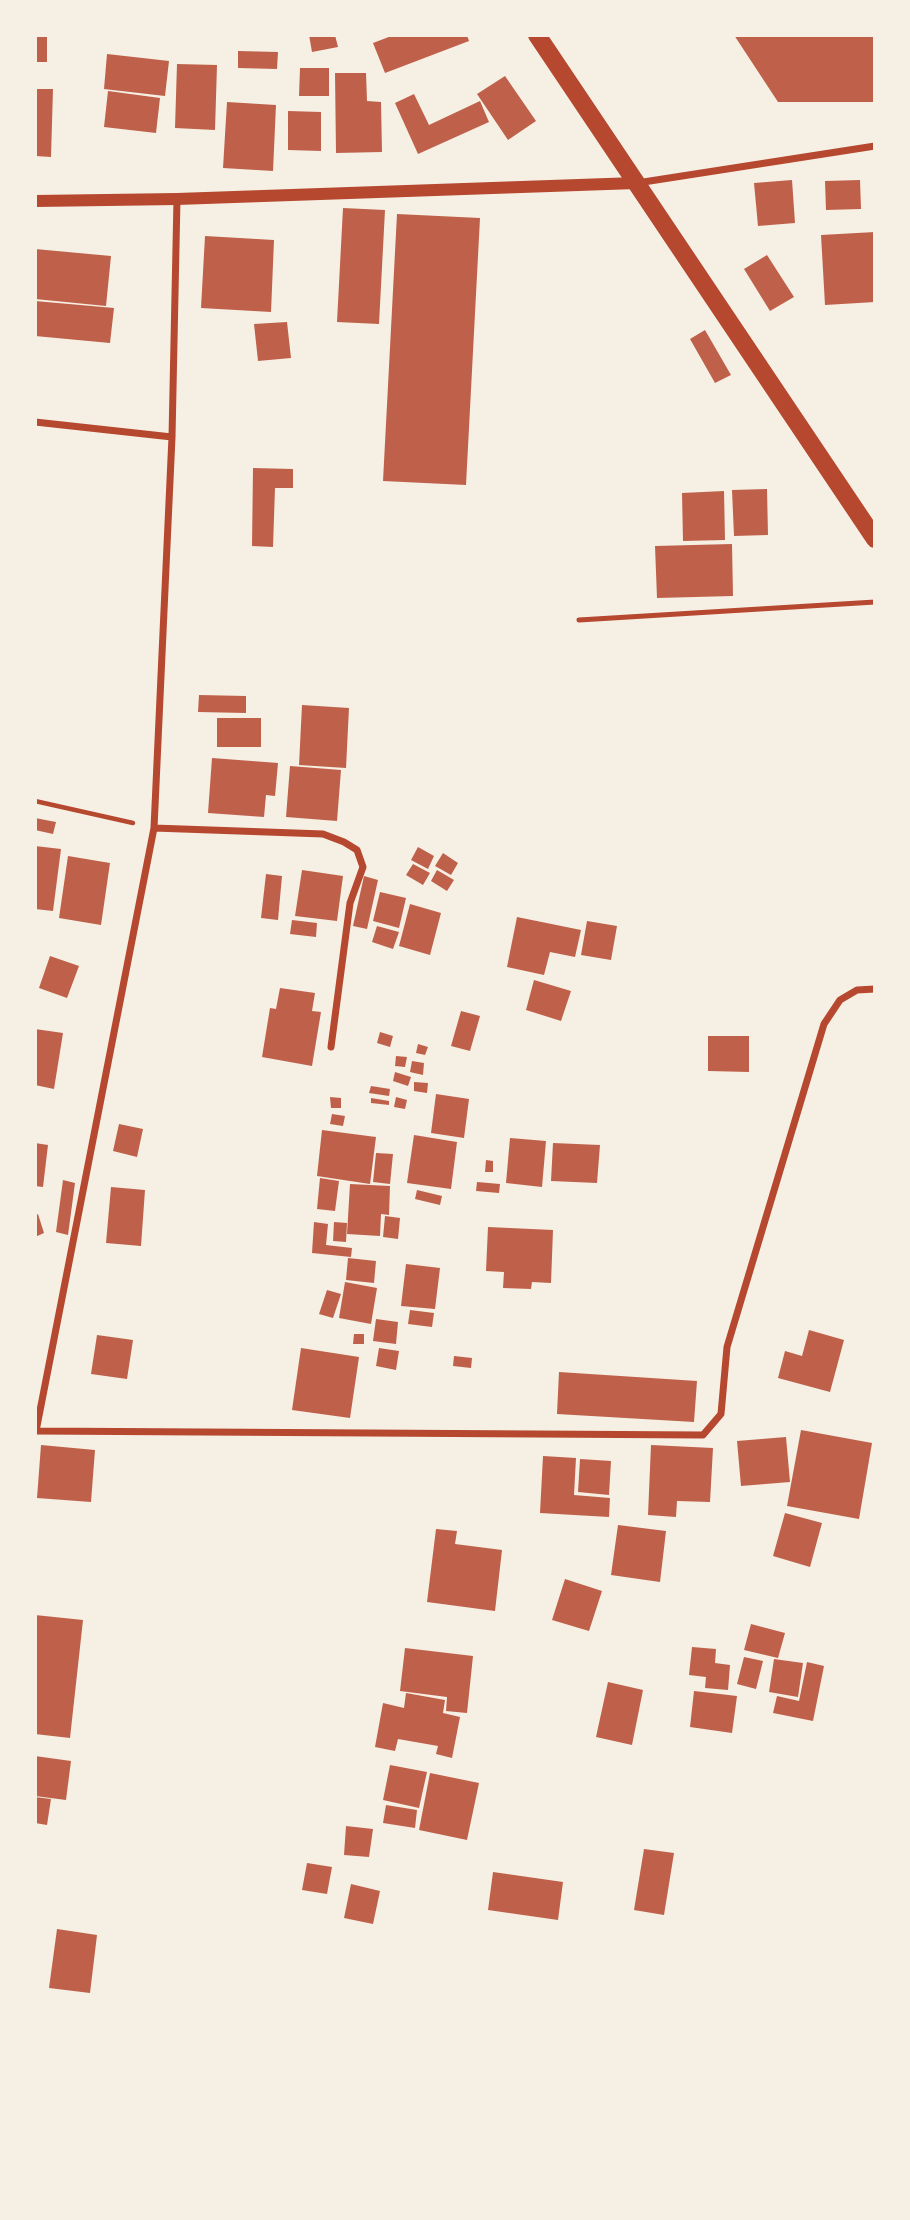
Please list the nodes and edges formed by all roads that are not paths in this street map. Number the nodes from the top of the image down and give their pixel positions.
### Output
1 (537, 35) edge
2 (875, 146) edge
3 (636, 183) junction
4 (177, 199) junction
5 (35, 201) edge
6 (35, 422) edge
7 (172, 437) junction
8 (875, 539) edge
9 (875, 602) edge
10 (579, 620) dead end
11 (154, 828) junction
12 (875, 989) edge
13 (331, 1047) dead end
14 (35, 1431) edge

1 - 3 main road
2 - 3 street
3 - 4 street
3 - 8 main road
4 - 5 street
4 - 7 street
6 - 7 street
7 - 11 street
9 - 10 lane
11 - 13 street
11 - 14 street
12 - 14 street

